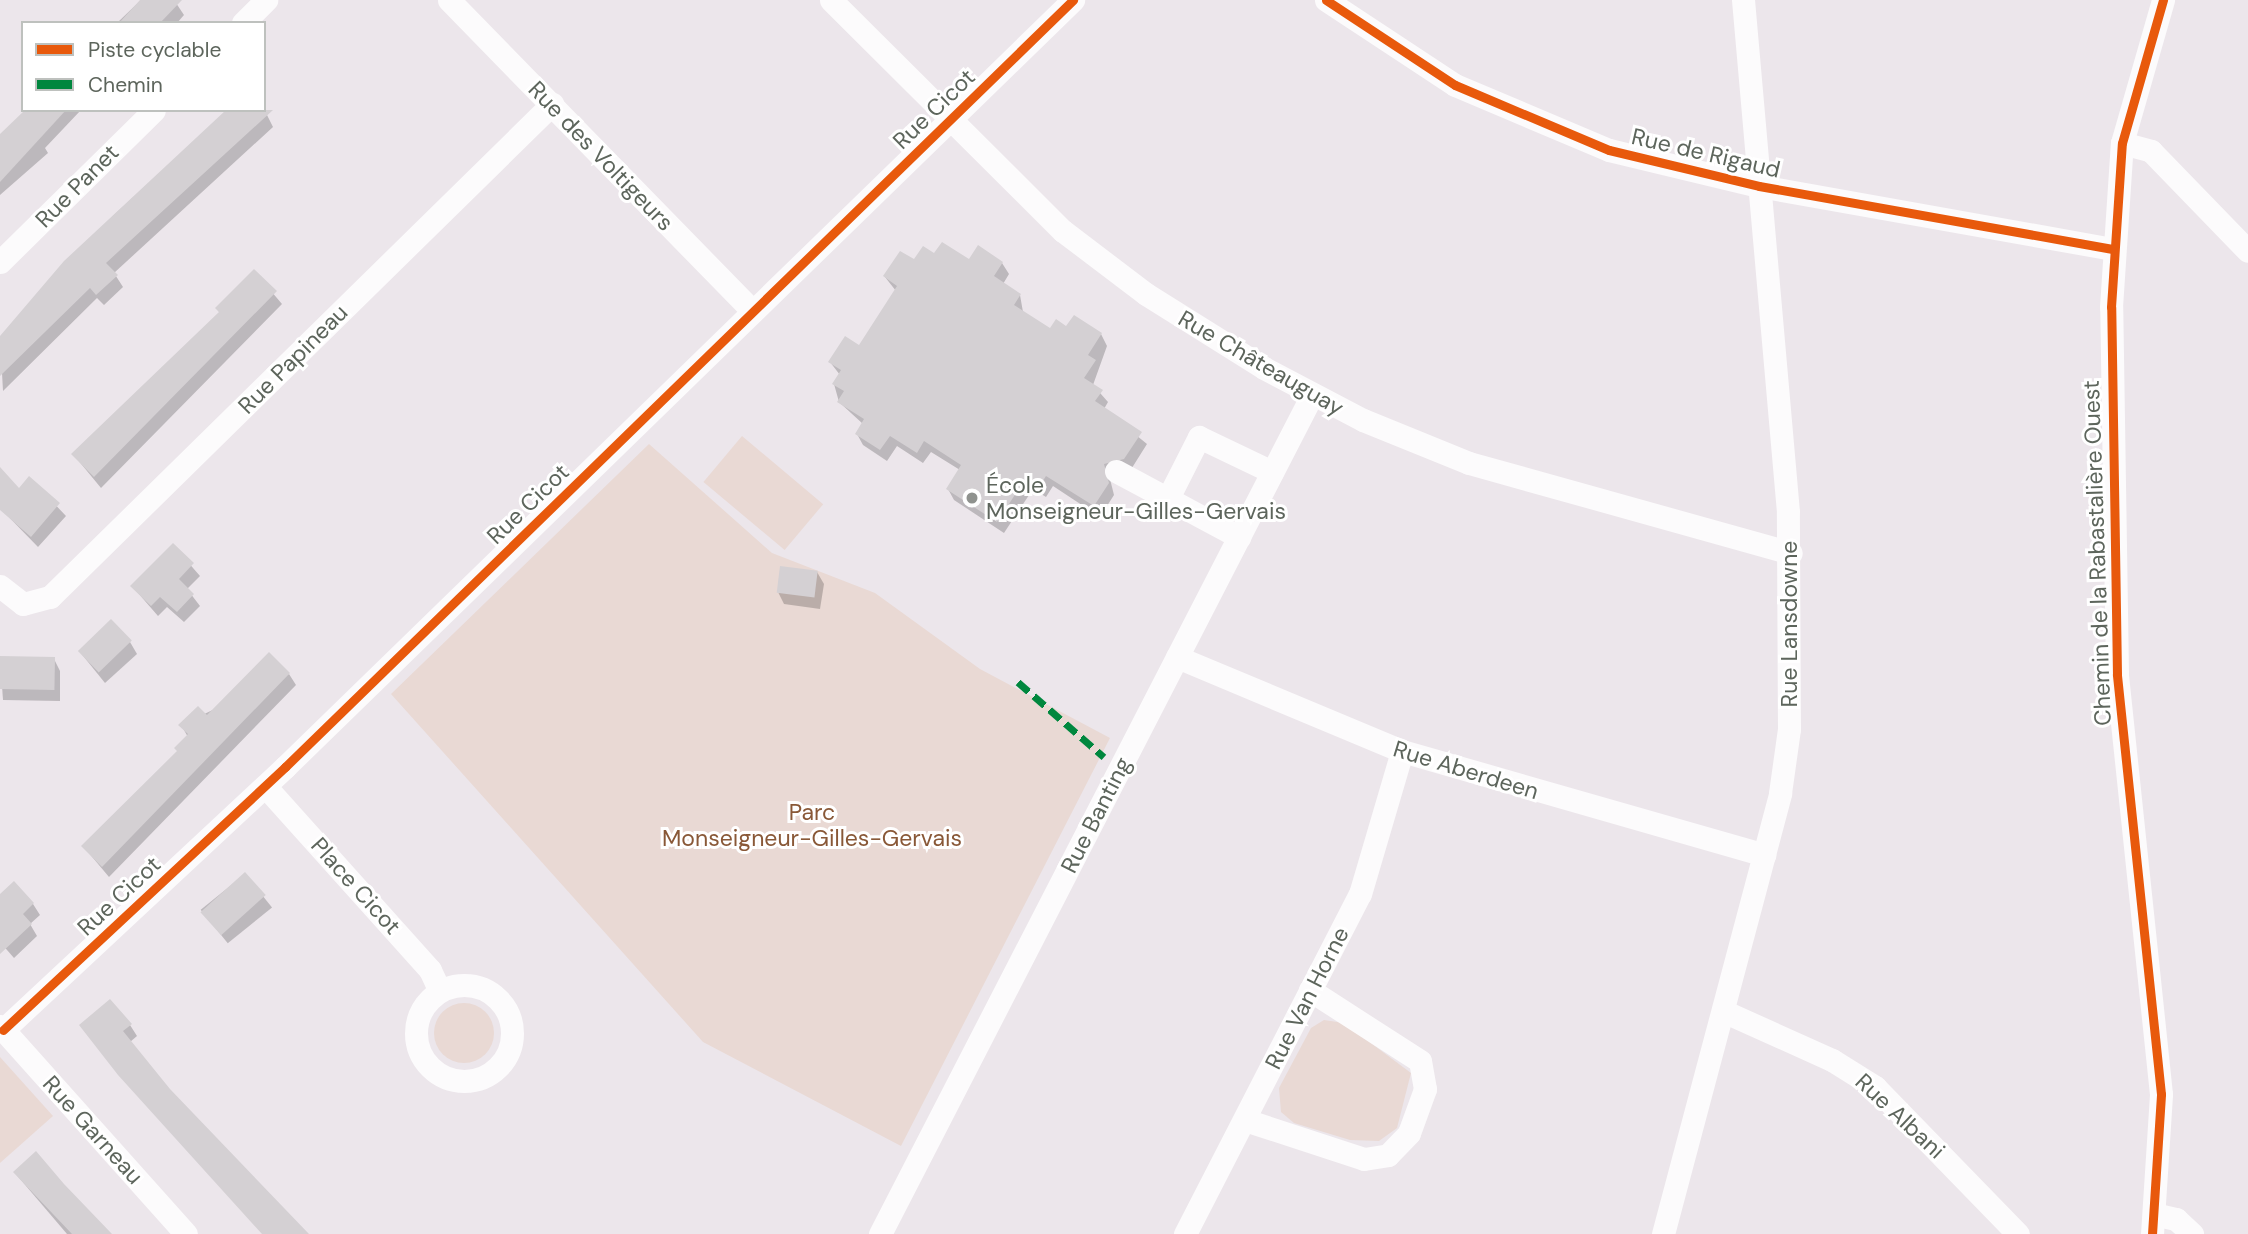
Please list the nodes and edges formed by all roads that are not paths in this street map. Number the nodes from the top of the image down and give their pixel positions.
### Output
1 (267, 0) edge
2 (449, 0) edge
3 (831, 0) edge
4 (1073, 0) edge
5 (1326, 0) edge
6 (1743, 0) edge
7 (2163, 0) edge
8 (245, 21) edge
9 (552, 104) junction
10 (152, 112) edge
11 (948, 122) junction
12 (2122, 143) junction
13 (1759, 186) junction
14 (2112, 249) junction
15 (2248, 251) edge
16 (0, 262) edge
17 (753, 312) junction
18 (1312, 395) junction
19 (1116, 471) dead end
20 (1272, 472) junction
21 (1166, 502) junction
22 (1239, 537) junction
23 (1791, 552) junction
24 (0, 586) edge
25 (1177, 657) junction
26 (1402, 751) junction
27 (265, 786) junction
28 (1764, 855) junction
29 (1310, 990) junction
30 (440, 991) junction
31 (1723, 1011) junction
32 (2, 1028) edge
33 (1245, 1120) junction
34 (2153, 1224) edge
35 (186, 1234) edge
36 (880, 1234) edge
37 (1185, 1234) edge
38 (1664, 1234) edge
39 (2018, 1234) edge
40 (2192, 1234) edge

1 - 8 street
2 - 9 street, Rue des Voltigeurs
3 - 11 street, Rue Châteauguay
4 - 11 street, Rue Cicot
5 - 13 street, Rue de Rigaud
6 - 13 street, Rue Lansdowne
7 - 12 street, Chemin de la Rabastalière Ouest
9 - 17 street, Rue des Voltigeurs
9 - 24 street, Rue Papineau
10 - 16 street, Rue Panet
11 - 17 street, Rue Cicot
11 - 18 street, Rue Châteauguay
12 - 14 street, Chemin de la Rabastalière Ouest
12 - 15 street
13 - 14 street, Rue de Rigaud
13 - 23 street, Rue Lansdowne
14 - 34 street, Chemin de la Rabastalière Ouest
17 - 27 street, Rue Cicot
18 - 20 street, Rue Banting
18 - 23 street, Rue Châteauguay
19 - 21 street
20 - 21 street
20 - 22 street, Rue Banting
21 - 22 street
22 - 25 street, Rue Banting
23 - 28 street, Rue Lansdowne
25 - 26 street, Rue Aberdeen
25 - 36 street, Rue Banting
26 - 28 street, Rue Aberdeen
26 - 29 street, Rue Van Horne
27 - 30 street, Place Cicot
27 - 32 street, Rue Cicot
28 - 31 street, Rue Lansdowne
29 - 33 street, Rue Van Horne
29 - 33 street
30 - 30 street
31 - 38 street, Rue Lansdowne
31 - 39 street, Rue Albani
32 - 35 street, Rue Garneau
33 - 37 street, Rue Van Horne
34 - 40 street

